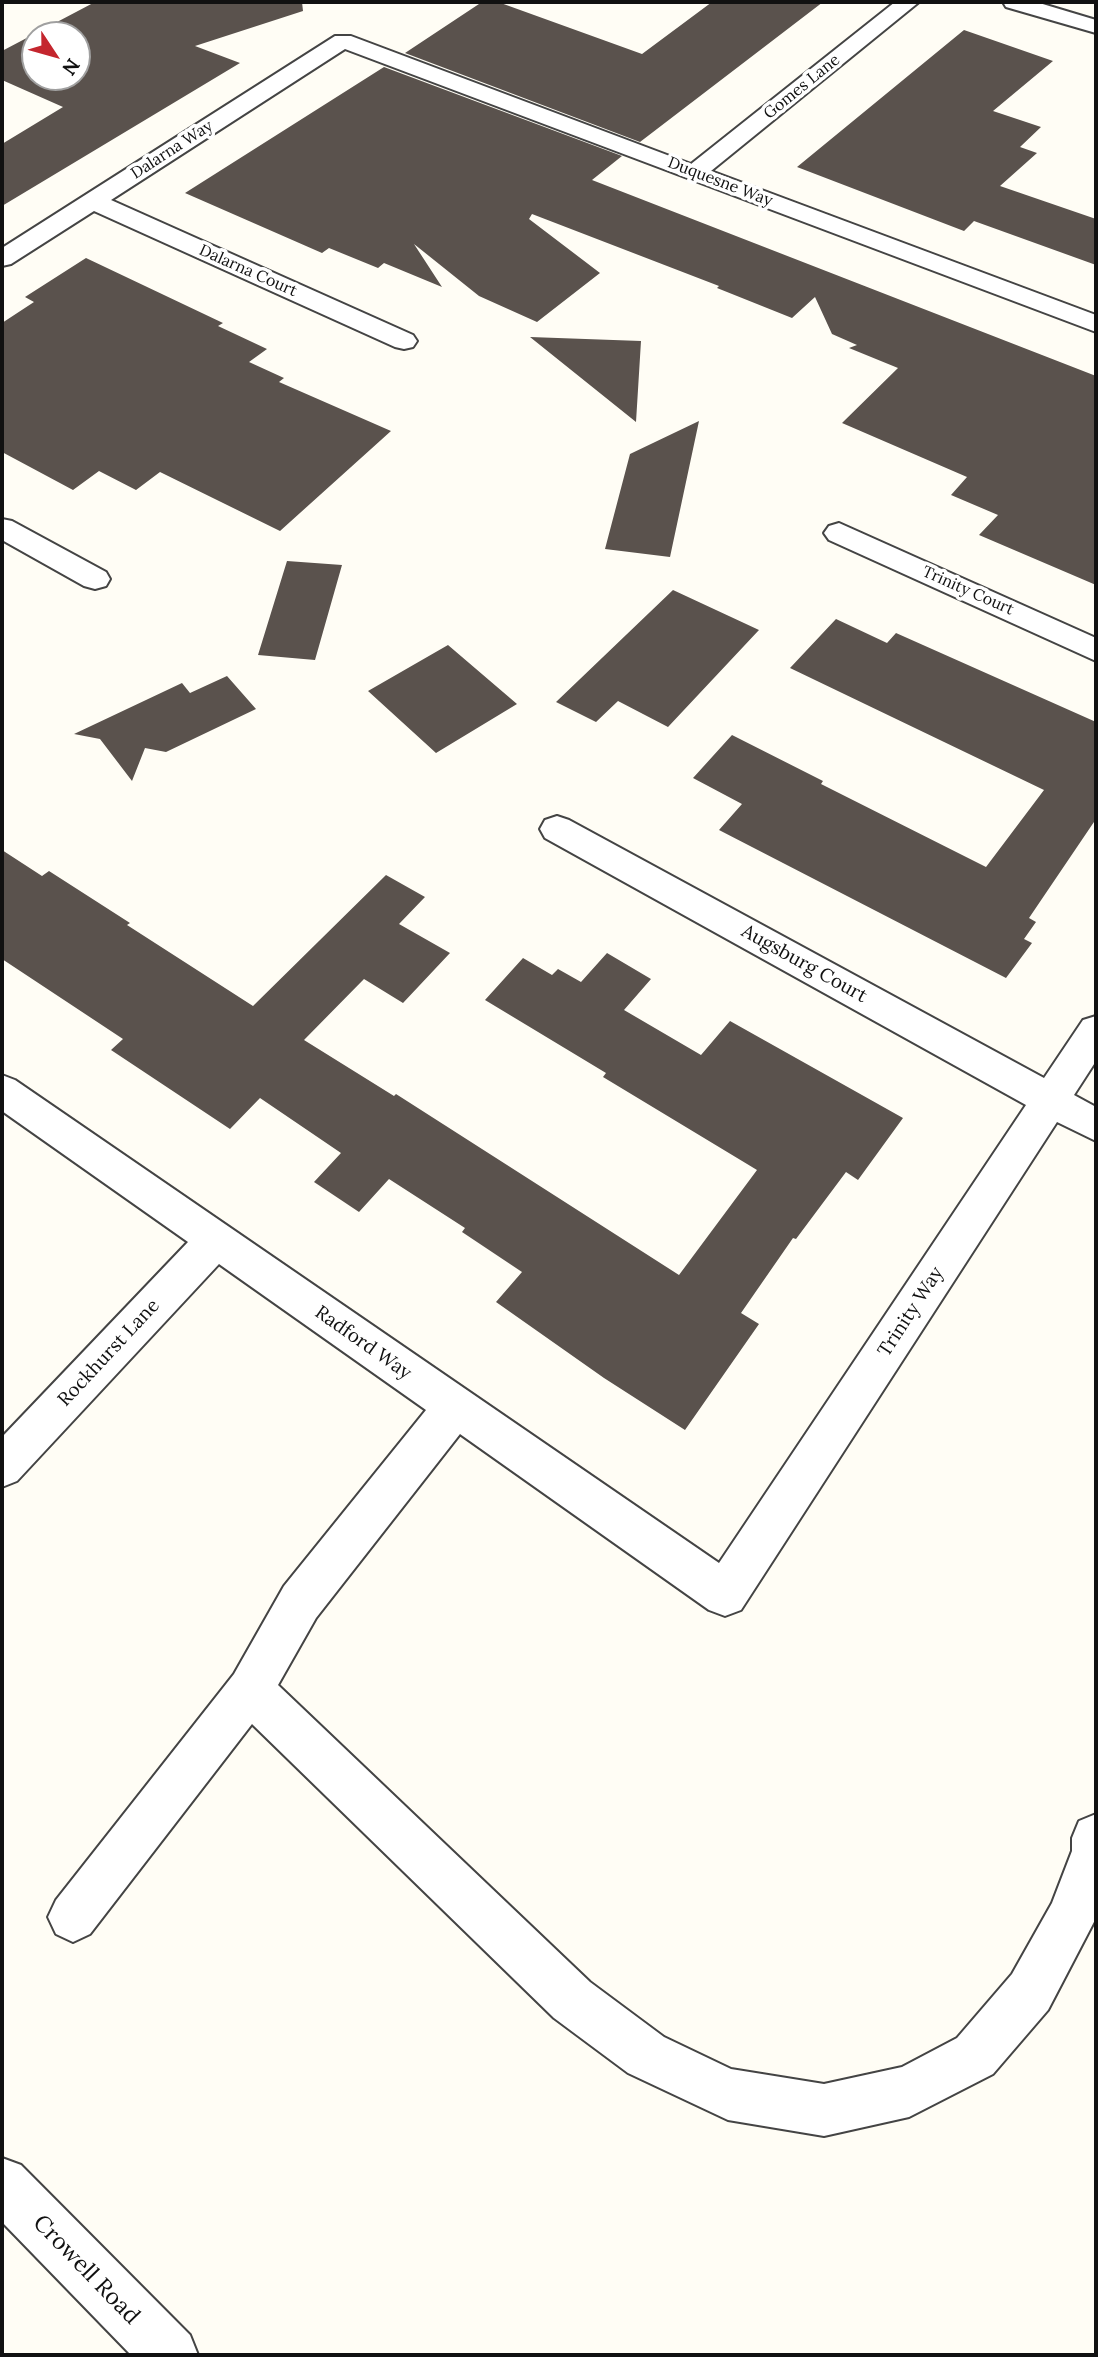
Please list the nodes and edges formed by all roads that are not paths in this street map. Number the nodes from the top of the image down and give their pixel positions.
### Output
1 (908, 2) edge
2 (1014, 2) edge
3 (1096, 27) edge
4 (343, 41) joint
5 (695, 172) junction
6 (93, 201) junction
7 (2, 259) edge
8 (1096, 324) edge
9 (404, 341) dead end
10 (2, 528) edge
11 (839, 533) dead end
12 (95, 579) dead end
13 (1096, 650) edge
14 (557, 829) dead end
15 (1096, 1031) edge
16 (2, 1091) edge
17 (1051, 1099) junction
18 (1096, 1125) edge
19 (216, 1240) junction
20 (455, 1406) junction
21 (2, 1467) edge
22 (725, 1594) joint
23 (250, 1690) junction
24 (1096, 1838) edge
25 (74, 1917) dead end
26 (2, 2184) edge
27 (170, 2355) edge

1 - 5 street, Gomes Lane
2 - 3 street
4 - 5 street, Duquesne Way
4 - 6 street, Dalarna Way
5 - 8 street, Duquesne Way
6 - 7 street, Dalarna Way
6 - 9 street, Dalarna Court
10 - 12 street
11 - 13 street, Trinity Court
14 - 17 street, Augsburg Court
15 - 17 street, Trinity Way
16 - 19 street, Radford Way
17 - 18 street, Augsburg Court
17 - 22 street, Trinity Way
19 - 20 street, Radford Way
19 - 21 street, Rockhurst Lane
20 - 22 street, Radford Way
20 - 23 street
23 - 24 street
23 - 25 street
26 - 27 street, Crowell Road

